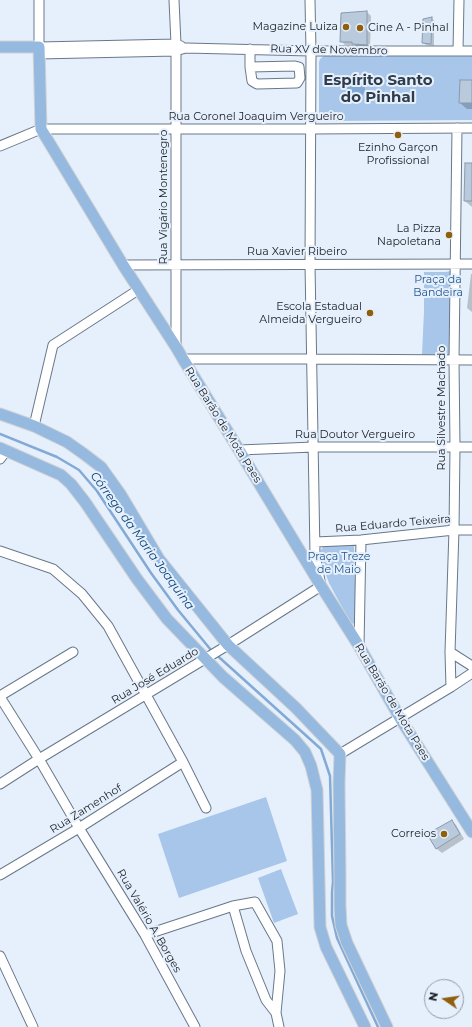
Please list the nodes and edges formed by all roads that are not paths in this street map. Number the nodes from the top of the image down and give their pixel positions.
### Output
1 (39, 0) edge
2 (174, 0) edge
3 (310, 0) edge
4 (458, 0) edge
5 (0, 48) edge
6 (176, 48) junction
7 (250, 49) junction
8 (260, 49) junction
9 (39, 50) junction
10 (311, 50) junction
11 (458, 51) junction
12 (472, 51) edge
13 (0, 55) edge
14 (250, 67) junction
15 (260, 67) junction
16 (176, 128) junction
17 (457, 128) junction
18 (472, 128) edge
19 (41, 129) junction
20 (311, 129) junction
21 (0, 146) edge
22 (310, 264) junction
23 (454, 264) junction
24 (472, 264) edge
25 (123, 265) junction
26 (176, 265) junction
27 (138, 290) junction
28 (176, 347) junction
29 (183, 359) junction
30 (312, 359) junction
31 (454, 360) junction
32 (472, 360) edge
33 (0, 414) edge
34 (34, 426) junction
35 (314, 447) junction
36 (455, 447) junction
37 (472, 447) edge
38 (239, 450) junction
39 (2, 452) edge
40 (454, 530) junction
41 (472, 530) edge
42 (361, 540) junction
43 (315, 542) junction
44 (0, 551) edge
45 (321, 586) junction
46 (228, 645) junction
47 (359, 646) junction
48 (73, 652) dead end
49 (450, 652) junction
50 (206, 658) junction
51 (472, 666) edge
52 (472, 672) edge
53 (451, 687) junction
54 (147, 695) junction
55 (0, 697) edge
56 (400, 718) junction
57 (340, 754) junction
58 (39, 759) junction
59 (183, 762) junction
60 (0, 784) edge
61 (206, 808) dead end
62 (79, 828) junction
63 (472, 832) edge
64 (0, 875) edge
65 (233, 906) junction
66 (145, 935) junction
67 (0, 956) edge
68 (276, 1013) junction
69 (33, 1027) edge
70 (195, 1027) edge
71 (279, 1027) edge
72 (365, 1027) edge
73 (387, 1027) edge

1 - 9 street, Rua Barão de Mota Paes
2 - 6 street, Rua Vigário Montenegro
3 - 10 street
4 - 11 street
5 - 9 main road, Rua XV de Novembro
6 - 7 street, Rua XV de Novembro
6 - 9 street, Rua XV de Novembro
6 - 16 street, Rua Vigário Montenegro
7 - 8 street, Rua XV de Novembro
7 - 14 street
8 - 10 street, Rua XV de Novembro
8 - 15 street
9 - 13 main road, Rua XV de Novembro
9 - 19 main road, Rua Barão de Mota Paes
10 - 11 street, Rua XV de Novembro
10 - 20 street
11 - 12 street, Rua XV de Novembro
14 - 15 street
14 - 15 street
16 - 19 street, Rua Coronel Joaquim Vergueiro
16 - 20 street, Rua Coronel Joaquim Vergueiro
16 - 26 street, Rua Vigário Montenegro
17 - 18 street, Rua Coronel Joaquim Vergueiro
17 - 20 street, Rua Coronel Joaquim Vergueiro
17 - 23 street, Rua Silvestre Machado
19 - 21 street
19 - 25 main road, Rua Barão de Mota Paes
20 - 22 street
22 - 23 street, Rua Xavier Ribeiro
22 - 26 street, Rua Xavier Ribeiro
22 - 30 street
23 - 24 street, Rua Xavier Ribeiro
23 - 31 street, Rua Silvestre Machado
25 - 26 street, Rua Xavier Ribeiro
25 - 27 main road, Rua Barão de Mota Paes
26 - 28 street, Rua Vigário Montenegro
27 - 28 main road, Rua Barão de Mota Paes
27 - 34 street
28 - 29 main road, Rua Barão de Mota Paes
29 - 30 street
29 - 38 main road, Rua Barão de Mota Paes
30 - 31 street
30 - 35 street
31 - 32 street
31 - 36 street, Rua Silvestre Machado
33 - 34 main road
34 - 46 main road
35 - 36 street, Rua Doutor Vergueiro
35 - 38 street, Rua Doutor Vergueiro
35 - 43 street
36 - 37 street, Rua Doutor Vergueiro
36 - 40 street, Rua Silvestre Machado
38 - 45 main road, Rua Barão de Mota Paes
39 - 50 main road
40 - 41 street, Rua Eduardo Teixeira
40 - 42 street, Rua Eduardo Teixeira
40 - 49 street, Rua Silvestre Machado
42 - 43 street, Rua Eduardo Teixeira
42 - 47 street
43 - 45 street
44 - 54 street
45 - 46 street, Rua José Eduardo
45 - 47 main road, Rua Barão de Mota Paes
46 - 50 street, Rua José Eduardo
46 - 57 main road
47 - 56 main road, Rua Barão de Mota Paes
48 - 55 street
49 - 51 street
49 - 53 street, Rua Silvestre Machado
50 - 54 street, Rua José Eduardo
50 - 72 main road
52 - 53 street
53 - 56 street
54 - 58 street, Rua José Eduardo
54 - 59 street
55 - 58 street, Rua Valério A. Borges
56 - 57 street
56 - 63 main road, Rua Barão de Mota Paes
57 - 73 main road
58 - 60 street, Rua José Eduardo
58 - 62 street, Rua Valério A. Borges
59 - 61 street
59 - 62 street, Rua Zamenhof
62 - 64 street, Rua Zamenhof
62 - 66 street, Rua Valério A. Borges
65 - 66 street
65 - 68 street
65 - 68 street
66 - 70 street, Rua Valério A. Borges
67 - 69 street
68 - 71 street

